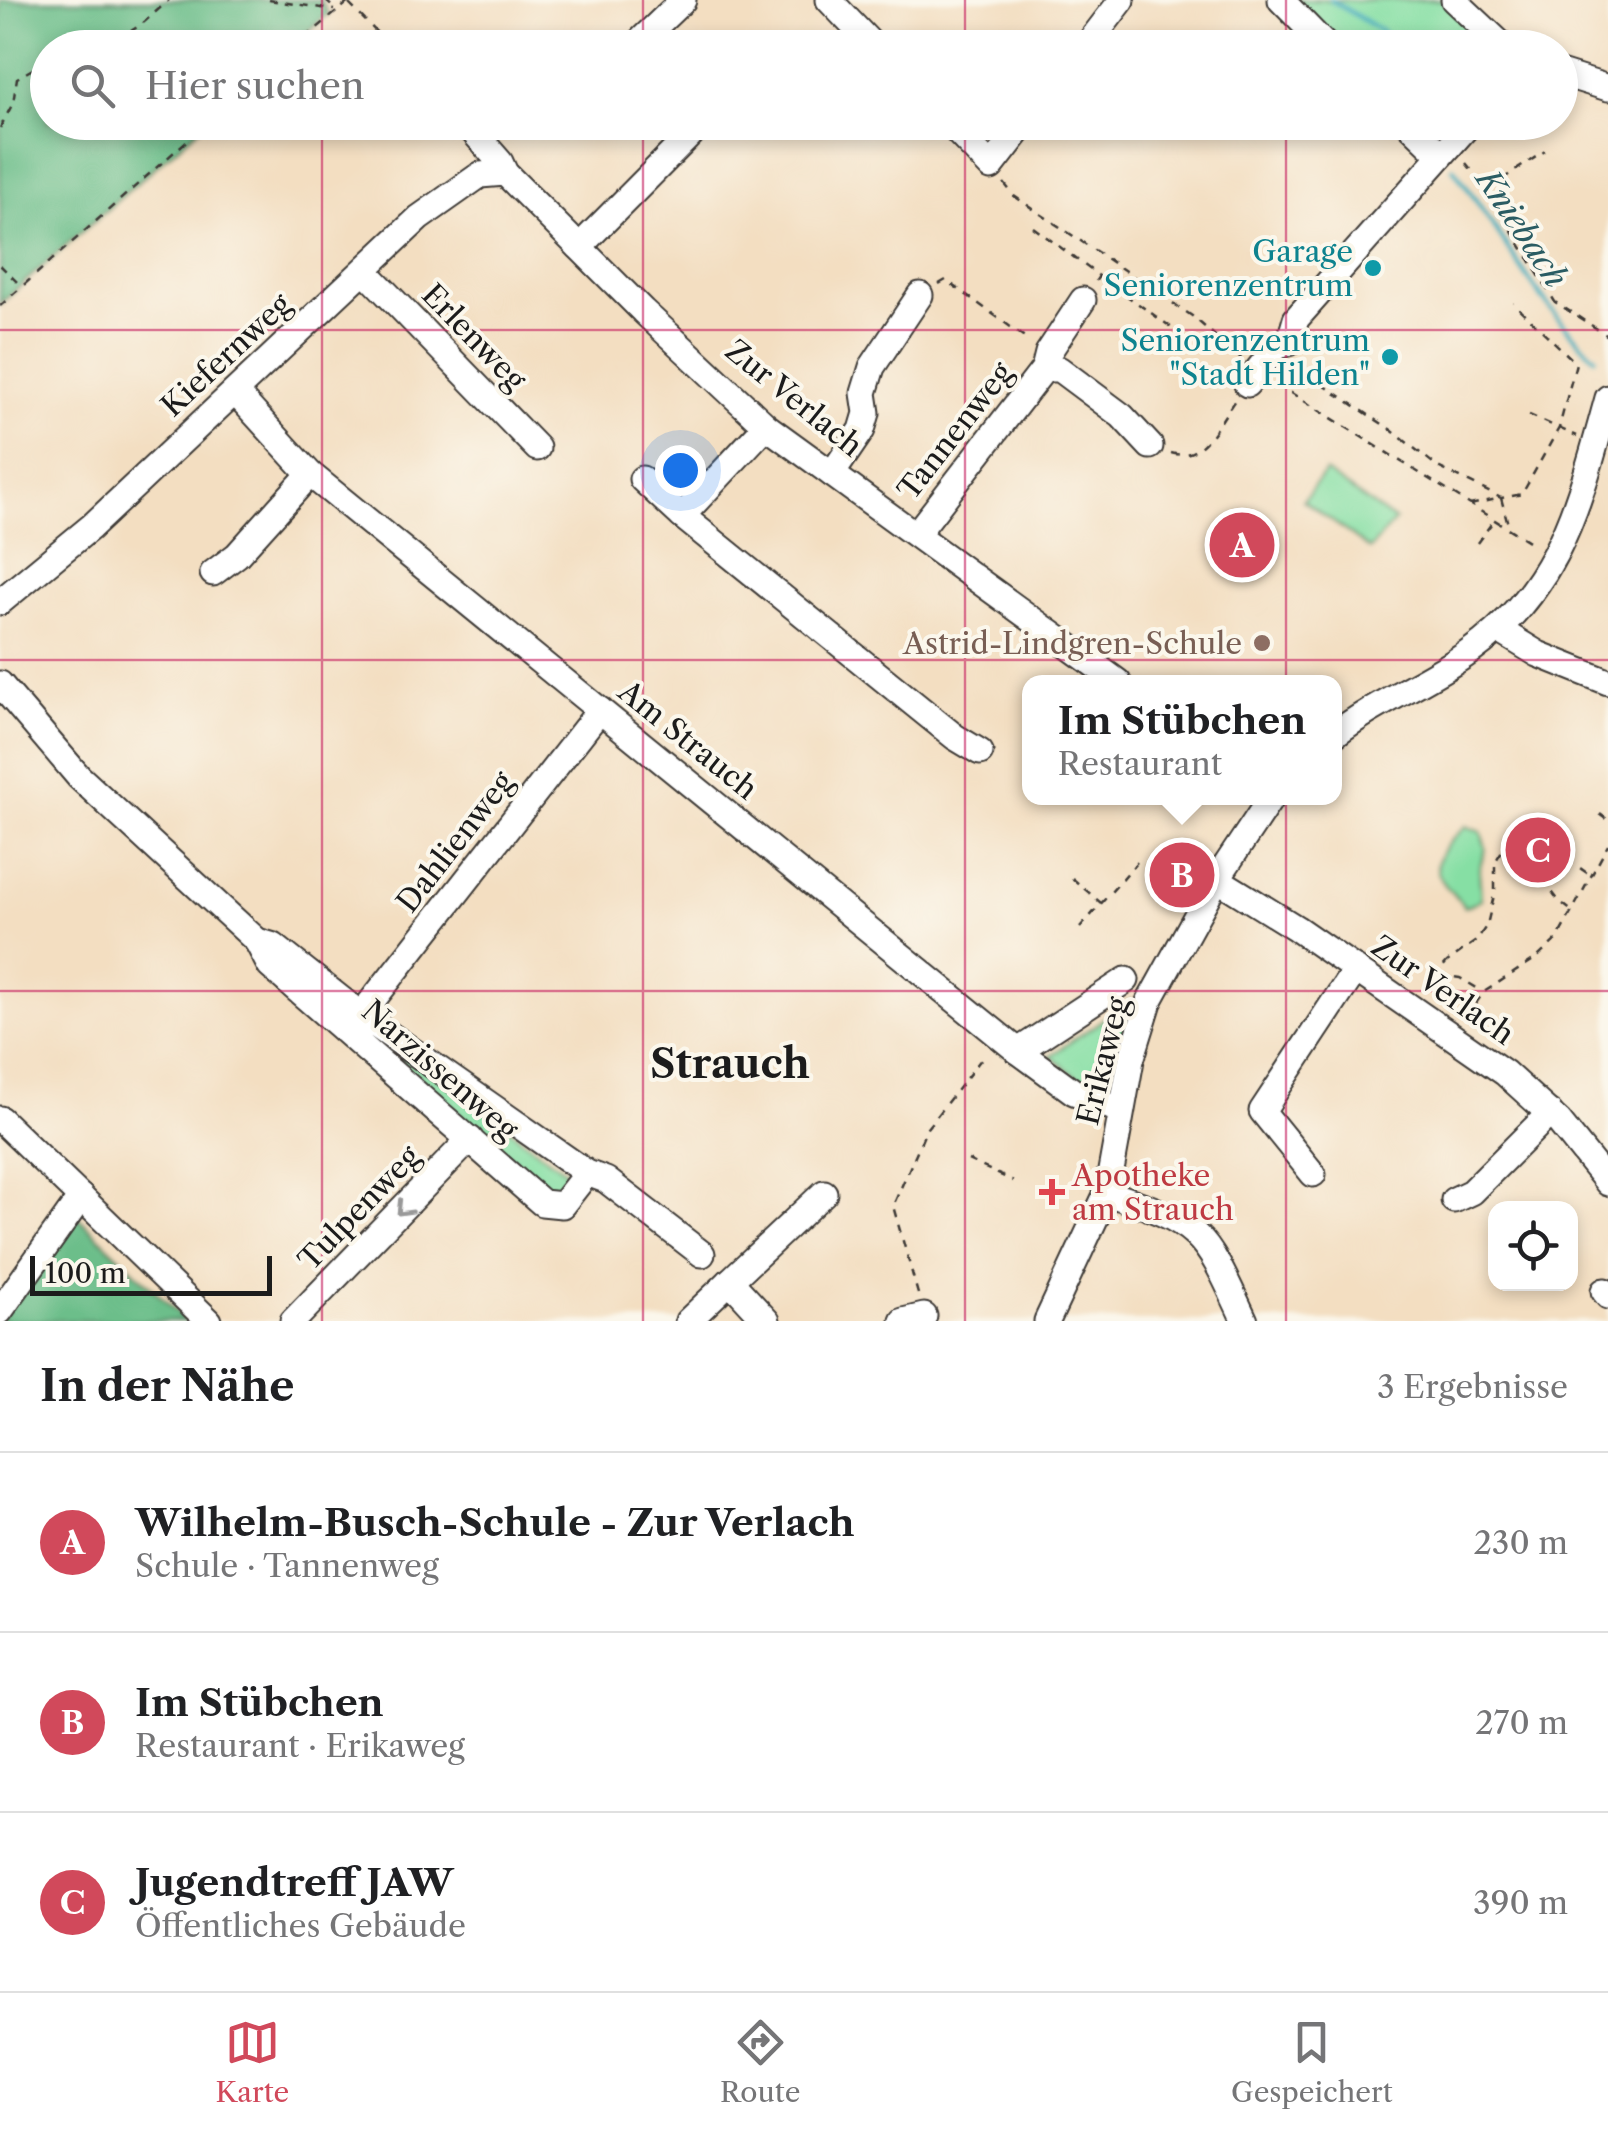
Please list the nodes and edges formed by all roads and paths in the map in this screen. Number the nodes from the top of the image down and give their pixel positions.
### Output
1 (169, 0) edge
2 (268, 0) edge
3 (326, 0) edge
4 (683, 0) edge
5 (1122, 0) edge
6 (1281, 0) edge
7 (1454, 0) edge
8 (349, 1) edge
9 (844, 5) edge
10 (336, 10) junction
11 (133, 30) edge
12 (313, 30) edge
13 (376, 30) edge
14 (652, 30) edge
15 (862, 30) edge
16 (1099, 30) edge
17 (1310, 30) edge
18 (1486, 30) edge
19 (30, 69) edge
20 (1578, 79) edge
21 (1608, 88) edge
22 (0, 128) edge
23 (188, 140) edge
24 (481, 140) edge
25 (685, 140) edge
26 (965, 140) edge
27 (1012, 140) edge
28 (1426, 140) edge
29 (1454, 140) edge
30 (1545, 152) dead end
31 (1440, 154) junction
32 (1466, 164) dead end
33 (505, 173) junction
34 (1487, 188) junction
35 (1034, 227) dead end
36 (578, 247) junction
37 (0, 265) edge
38 (365, 271) junction
39 (1099, 276) junction
40 (22, 286) junction
41 (920, 294) joint
42 (1083, 300) joint
43 (1513, 303) dead end
44 (0, 306) edge
45 (1608, 336) edge
46 (1030, 341) dead end
47 (1192, 342) dead end
48 (1289, 343) junction
49 (1044, 369) junction
50 (1247, 384) joint
51 (235, 392) junction
52 (1608, 398) edge
53 (1529, 415) dead end
54 (766, 426) junction
55 (1559, 428) junction
56 (1582, 438) dead end
57 (1150, 446) joint
58 (537, 448) dead end
59 (310, 474) junction
60 (832, 474) junction
61 (642, 478) dead end
62 (1500, 498) junction
63 (1470, 505) dead end
64 (682, 516) junction
65 (1494, 520) dead end
66 (1509, 529) dead end
67 (917, 534) junction
68 (1477, 542) dead end
69 (213, 574) dead end
70 (0, 602) edge
71 (1499, 630) junction
72 (1108, 675) edge
73 (1608, 682) edge
74 (0, 684) edge
75 (600, 710) junction
76 (1342, 730) edge
77 (980, 752) dead end
78 (1265, 805) edge
79 (1600, 814) dead end
80 (1608, 820) edge
81 (1507, 843) dead end
82 (1608, 846) edge
83 (1503, 848) junction
84 (1567, 860) dead end
85 (1137, 862) dead end
86 (1591, 876) junction
87 (1072, 878) dead end
88 (1217, 879) junction
89 (1102, 904) junction
90 (1574, 912) junction
91 (1080, 928) dead end
92 (256, 940) junction
93 (1356, 969) junction
94 (1437, 975) junction
95 (1126, 980) dead end
96 (1484, 992) junction
97 (1419, 994) dead end
98 (362, 1015) junction
99 (1462, 1022) dead end
100 (1006, 1048) junction
101 (1121, 1111) junction
102 (1550, 1113) junction
103 (0, 1119) edge
104 (470, 1139) junction
105 (968, 1160) dead end
106 (587, 1173) junction
107 (1314, 1174) dead end
108 (1013, 1181) dead end
109 (1608, 1183) edge
110 (1106, 1192) junction
111 (824, 1193) dead end
112 (80, 1197) junction
113 (1454, 1200) dead end
114 (702, 1254) dead end
115 (730, 1281) junction
116 (0, 1310) edge
117 (915, 1312) edge
118 (209, 1321) edge
119 (293, 1321) edge
120 (688, 1321) edge
121 (767, 1321) edge
122 (1047, 1321) edge
123 (1245, 1321) edge

1 - 11 path
2 - 10 path
3 - 10 path
4 - 14 street
5 - 16 street
6 - 17 street
7 - 18 street
8 - 10 path
8 - 13 path
9 - 15 street
10 - 12 path
19 - 22 path
20 - 21 street
23 - 40 path
24 - 33 street, Zur Verlach
25 - 36 street
26 - 27 street
28 - 31 street
29 - 31 street
30 - 34 path
31 - 48 street
32 - 34 path
33 - 36 street, Zur Verlach
33 - 38 street, Kiefernweg
34 - 45 path
35 - 39 path
36 - 54 street, Zur Verlach
37 - 40 path
38 - 51 street, Kiefernweg
38 - 58 street, Erlenweg
39 - 42 path
39 - 47 path
40 - 44 path
41 - 46 path
41 - 60 street
42 - 49 street, Tannenweg
43 - 55 path
48 - 50 street
48 - 62 path
49 - 57 street, Tannenweg
49 - 67 street, Tannenweg
50 - 57 path
51 - 59 street, Am Strauch
51 - 70 street, Kiefernweg
52 - 71 street
53 - 55 path
54 - 60 street, Zur Verlach
54 - 64 street
55 - 56 path
55 - 62 path
59 - 69 street
59 - 75 street, Am Strauch
60 - 67 street, Zur Verlach
61 - 64 street
62 - 63 path
62 - 66 path
64 - 77 street
65 - 68 path
67 - 72 street, Zur Verlach
71 - 73 street
71 - 76 street
74 - 92 street, Narzissenweg
75 - 98 street, Dahlienweg
75 - 100 street, Am Strauch
78 - 88 street, Erikaweg
79 - 80 path
81 - 83 path
82 - 86 path
83 - 90 path
83 - 94 path
84 - 86 path
85 - 89 path
86 - 90 path
87 - 89 path
88 - 93 street, Zur Verlach
88 - 101 street, Erikaweg
89 - 91 path
90 - 96 path
92 - 98 street, Narzissenweg
92 - 104 street, Narzissenweg
93 - 102 street, Zur Verlach
93 - 107 street
94 - 96 path
94 - 97 path
95 - 100 street
96 - 99 path
98 - 106 street, Narzissenweg
100 - 101 street, Am Strauch
100 - 117 path
101 - 110 street, Erikaweg
102 - 109 street, Zur Verlach
102 - 113 street
103 - 112 street
104 - 106 street, Narzissenweg
104 -> 119 street, Tulpenweg
105 - 108 path
106 - 114 street, Narzissenweg
110 - 122 street, Erikaweg
110 - 123 street
111 - 115 street
112 - 116 street
112 - 118 street
115 - 120 street
115 - 121 street

